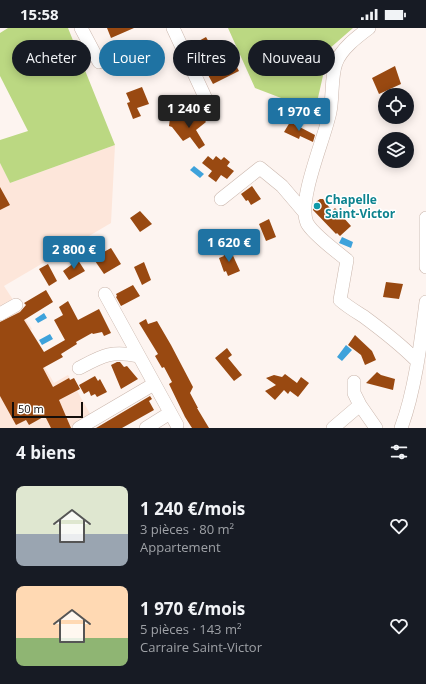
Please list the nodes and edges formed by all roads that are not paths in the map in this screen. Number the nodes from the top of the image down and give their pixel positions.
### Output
1 (81, 28) edge
2 (173, 28) edge
3 (368, 28) edge
4 (99, 62) dead end
5 (205, 97) dead end
6 (221, 199) dead end
7 (305, 213) junction
8 (426, 218) edge
9 (426, 267) edge
10 (105, 294) dead end
11 (426, 302) edge
12 (16, 305) dead end
13 (0, 314) edge
14 (138, 356) junction
15 (416, 360) junction
16 (79, 368) dead end
17 (354, 382) dead end
18 (154, 384) junction
19 (360, 405) junction
20 (170, 413) junction
21 (176, 427) edge
22 (79, 428) edge
23 (146, 428) edge
24 (333, 428) edge
25 (376, 428) edge
26 (400, 428) edge

1 - 4 street
2 - 5 street
3 - 7 street
6 - 7 street
7 - 15 street
8 - 9 street
10 - 14 street
11 - 15 street
12 - 13 street
14 - 16 street
14 - 18 street
15 - 26 street
17 - 19 street
18 - 20 street
18 - 22 street
19 - 24 street
19 - 25 street
20 - 21 street
20 - 23 street

